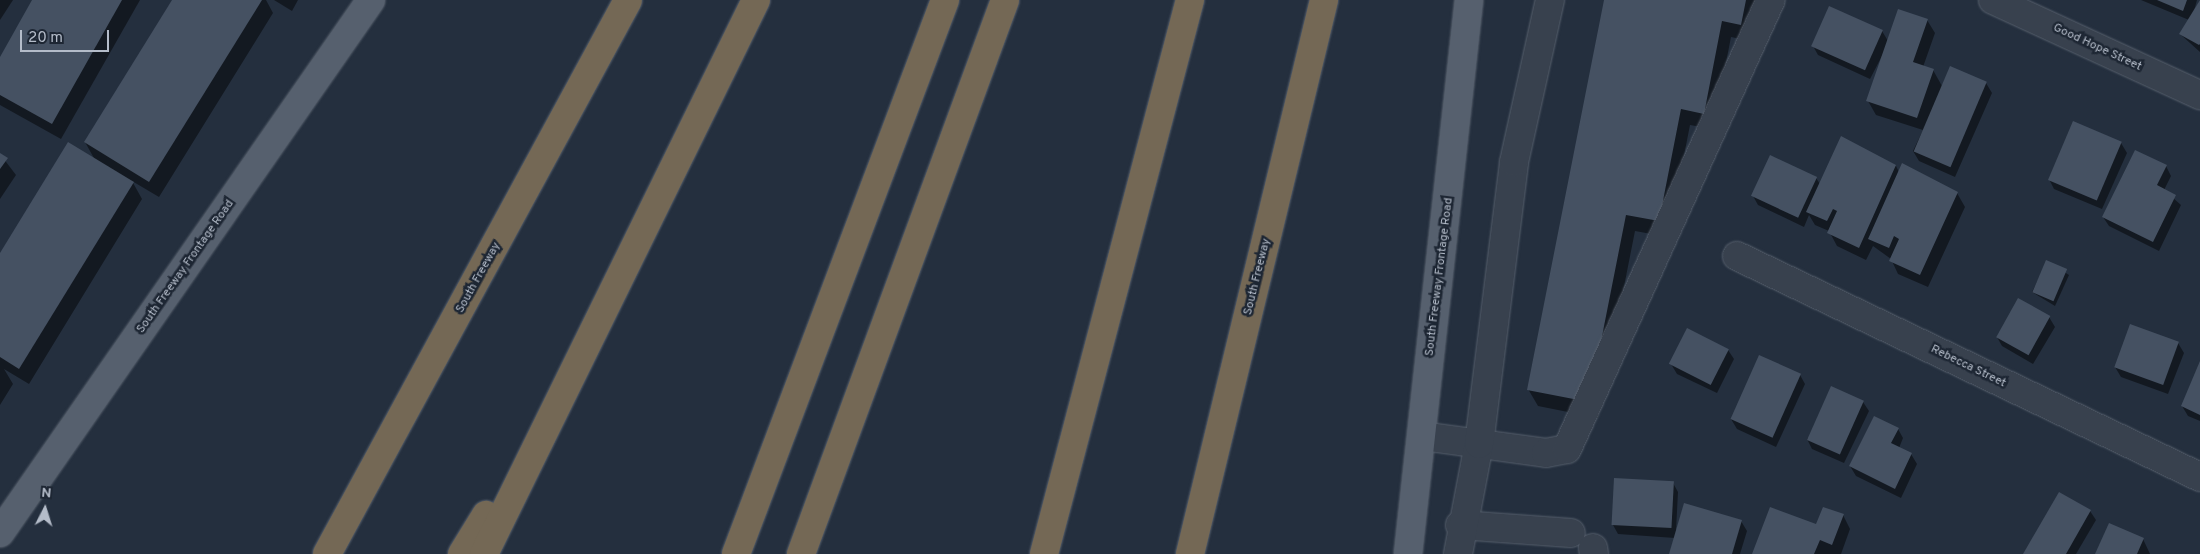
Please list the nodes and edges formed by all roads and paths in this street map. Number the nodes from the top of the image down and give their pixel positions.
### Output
1 (371, 0) edge
2 (628, 0) edge
3 (756, 0) edge
4 (944, 0) edge
5 (1005, 0) edge
6 (1190, 0) edge
7 (1324, 0) edge
8 (1469, 0) edge
9 (1550, 0) edge
10 (1771, 0) edge
11 (1993, 0) edge
12 (2200, 95) edge
13 (1737, 256) dead end
14 (574, 368) junction
15 (1422, 436) junction
16 (1479, 444) junction
17 (2200, 477) edge
18 (1460, 525) junction
19 (0, 533) edge
20 (1586, 545) edge
21 (327, 554) edge
22 (462, 554) edge
23 (484, 554) edge
24 (736, 554) edge
25 (801, 554) edge
26 (1044, 554) edge
27 (1190, 554) edge
28 (1408, 554) edge
29 (1458, 554) edge

1 - 19 main road, South Freeway Frontage Road
2 - 21 highway, South Freeway
3 - 14 highway
4 - 24 highway
5 - 25 highway
6 - 26 highway
7 - 27 highway, South Freeway
8 - 15 main road, South Freeway Frontage Road
9 - 16 street
10 - 16 street
11 - 12 street, Good Hope Street
13 - 17 street, Rebecca Street
14 - 22 highway
14 - 23 highway
15 - 16 street
15 - 28 main road, South Freeway Frontage Road
16 - 18 street
18 - 20 street
18 - 29 street

